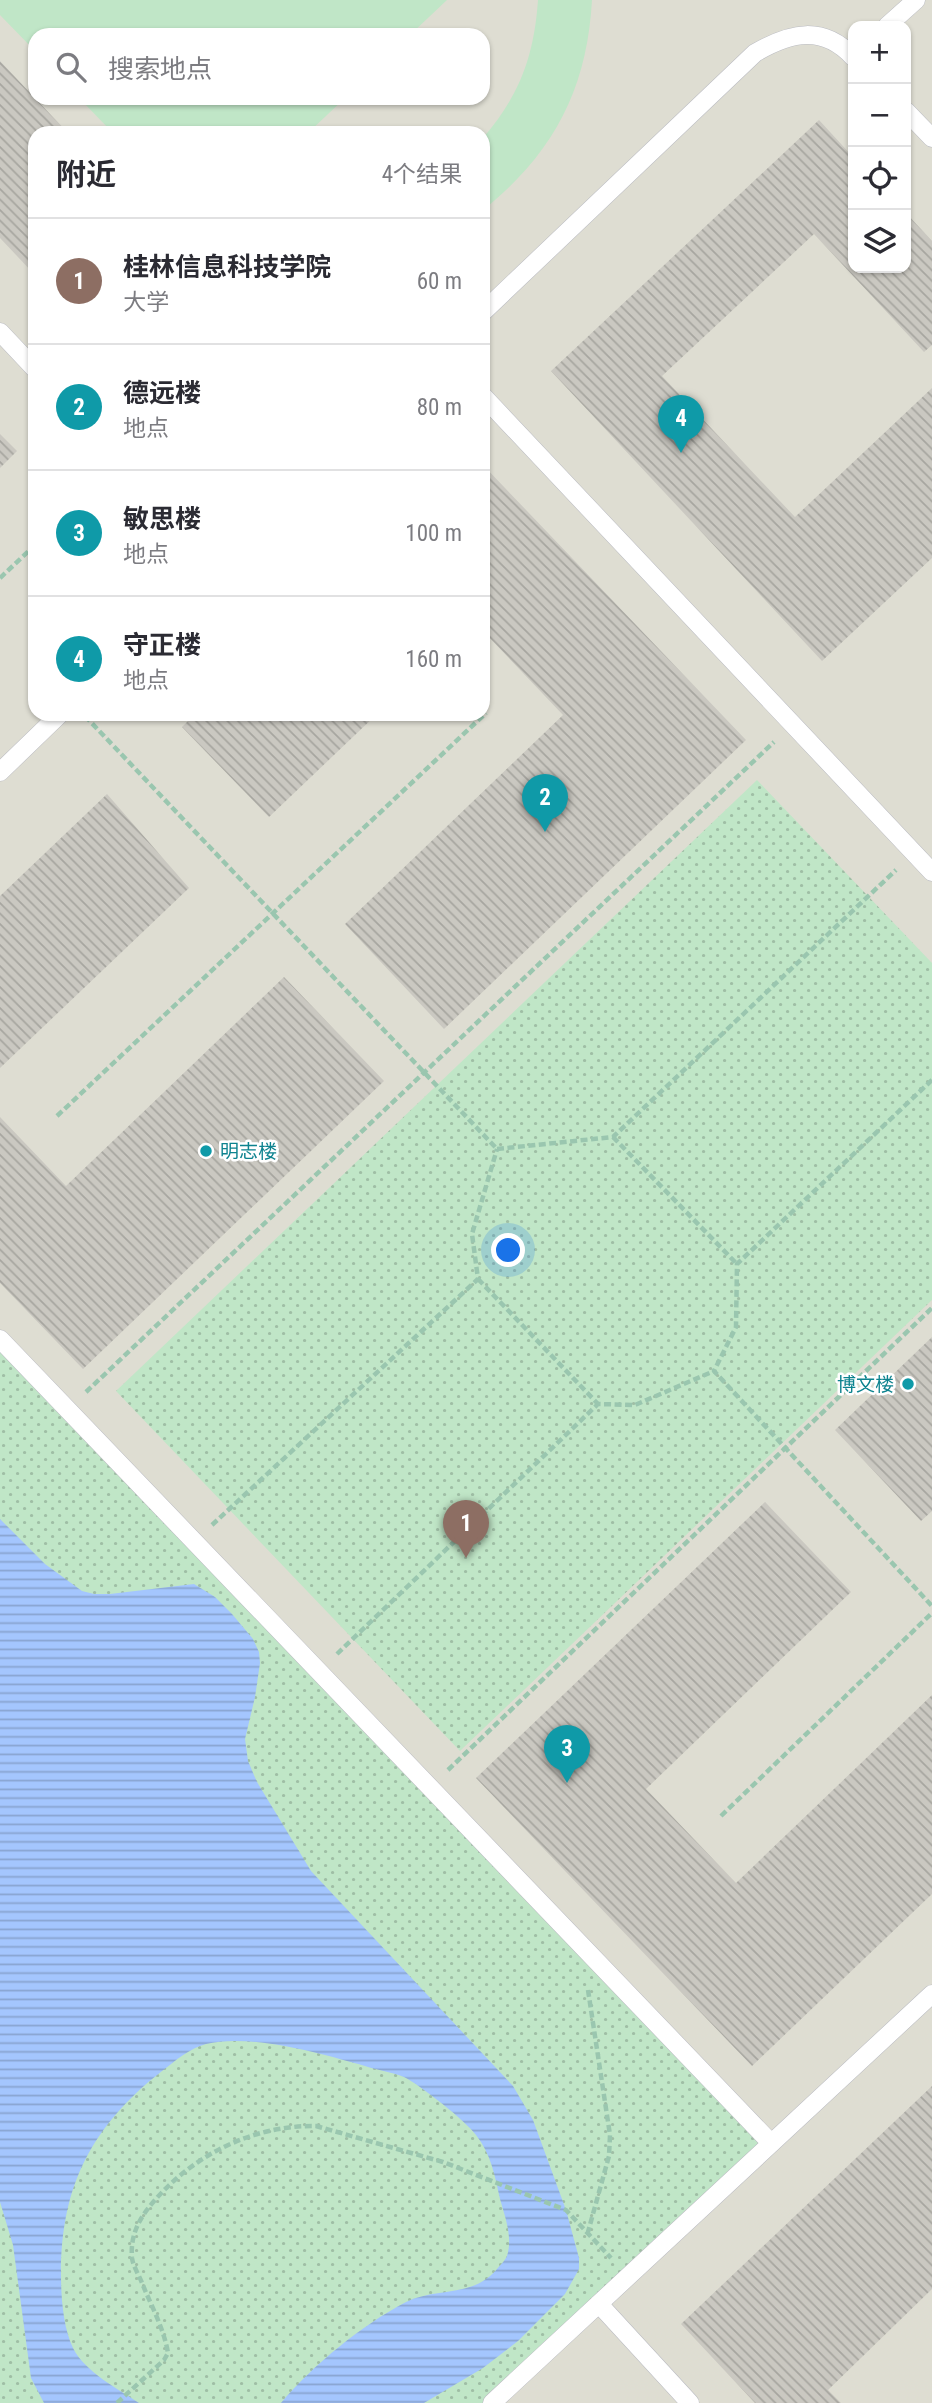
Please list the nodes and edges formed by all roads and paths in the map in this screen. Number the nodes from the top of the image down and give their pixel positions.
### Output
1 (916, 0) edge
2 (893, 21) edge
3 (848, 52) edge
4 (911, 116) edge
5 (932, 138) edge
6 (490, 305) edge
7 (0, 332) edge
8 (28, 362) edge
9 (490, 403) edge
10 (28, 552) edge
11 (0, 578) edge
12 (53, 721) edge
13 (90, 721) edge
14 (477, 721) edge
15 (793, 725) junction
16 (0, 772) edge
17 (914, 853) junction
18 (932, 872) edge
19 (272, 913) junction
20 (424, 1073) junction
21 (932, 1080) edge
22 (57, 1116) dead end
23 (613, 1137) junction
24 (497, 1149) junction
25 (737, 1264) junction
26 (478, 1279) junction
27 (932, 1308) edge
28 (0, 1339) edge
29 (714, 1371) junction
30 (598, 1404) junction
31 (67, 1410) junction
32 (786, 1448) junction
33 (194, 1542) junction
34 (932, 1606) edge
35 (932, 1613) edge
36 (318, 1672) junction
37 (430, 1788) junction
38 (721, 1816) dead end
39 (581, 1944) junction
40 (932, 1994) edge
41 (771, 2143) junction
42 (588, 2232) junction
43 (628, 2277) junction
44 (599, 2304) junction
45 (117, 2403) edge
46 (492, 2403) edge
47 (690, 2403) edge

1 - 2 lane
3 - 6 lane
4 - 5 lane
7 - 8 lane
9 - 15 lane
10 - 11 path
12 - 16 lane
13 - 19 path
14 - 19 path
15 - 17 lane
15 - 20 path
17 - 18 lane
17 - 23 path
19 - 20 path
19 - 22 path
20 - 24 path
20 - 31 path
21 - 25 path
23 - 24 path
23 - 25 path
24 - 26 path
25 - 29 path
26 - 30 path
26 - 33 path
27 - 32 path
28 - 31 lane
29 - 30 path
29 - 32 path
30 - 36 path
31 - 33 lane
32 - 34 path
32 - 37 path
33 - 36 lane
35 - 38 path
36 - 37 lane
37 - 39 lane
39 - 41 lane
39 - 42 path
40 - 41 lane
41 - 43 lane
42 - 43 path
42 - 45 path
43 - 44 lane
44 - 46 lane
44 - 47 lane

